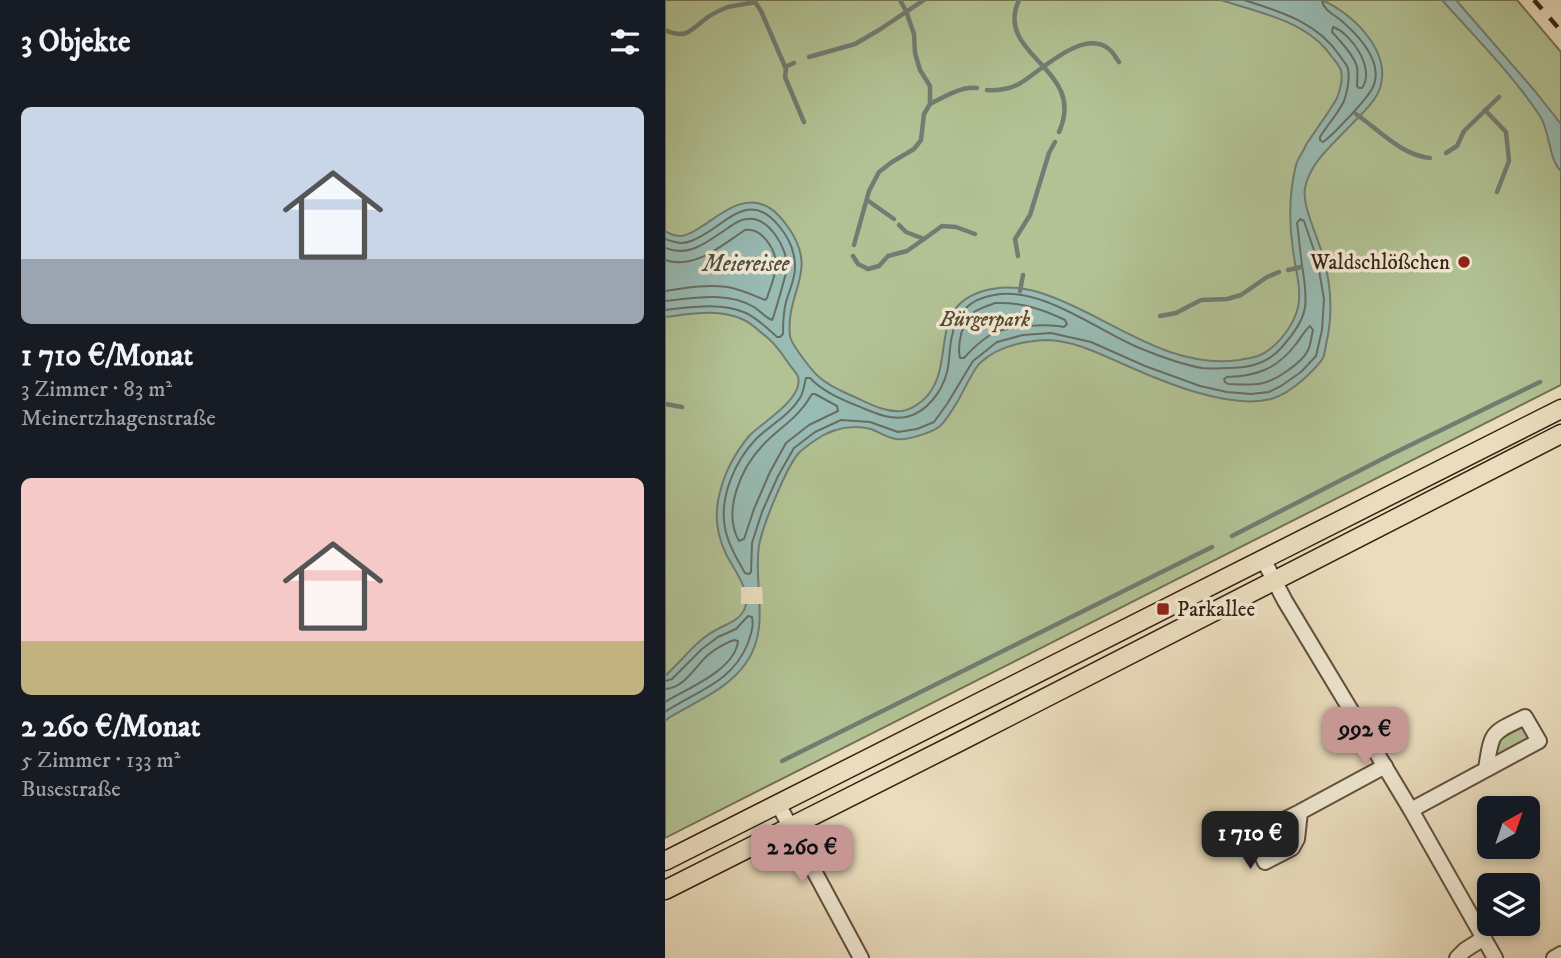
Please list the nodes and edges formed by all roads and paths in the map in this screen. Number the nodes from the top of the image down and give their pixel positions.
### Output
1 (1561, 410) edge
2 (1561, 434) edge
3 (1263, 559) junction
4 (1275, 581) junction
5 (1385, 766) junction
6 (1486, 769) dead end
7 (778, 804) junction
8 (1411, 810) junction
9 (1300, 812) dead end
10 (790, 827) junction
11 (665, 861) edge
12 (665, 890) edge
13 (1484, 938) junction
14 (1561, 954) edge
15 (1493, 957) edge
16 (861, 958) edge
17 (1457, 958) edge
18 (1554, 958) edge

1 - 3 main road
2 - 4 main road
3 - 4 street
3 - 7 main road
4 - 5 street
4 - 10 main road
5 - 8 street
5 - 9 street
6 - 8 street
7 - 10 street
7 - 11 main road
8 - 13 street
10 - 12 main road
10 - 16 street
13 - 15 street
13 - 17 street
14 - 18 street

